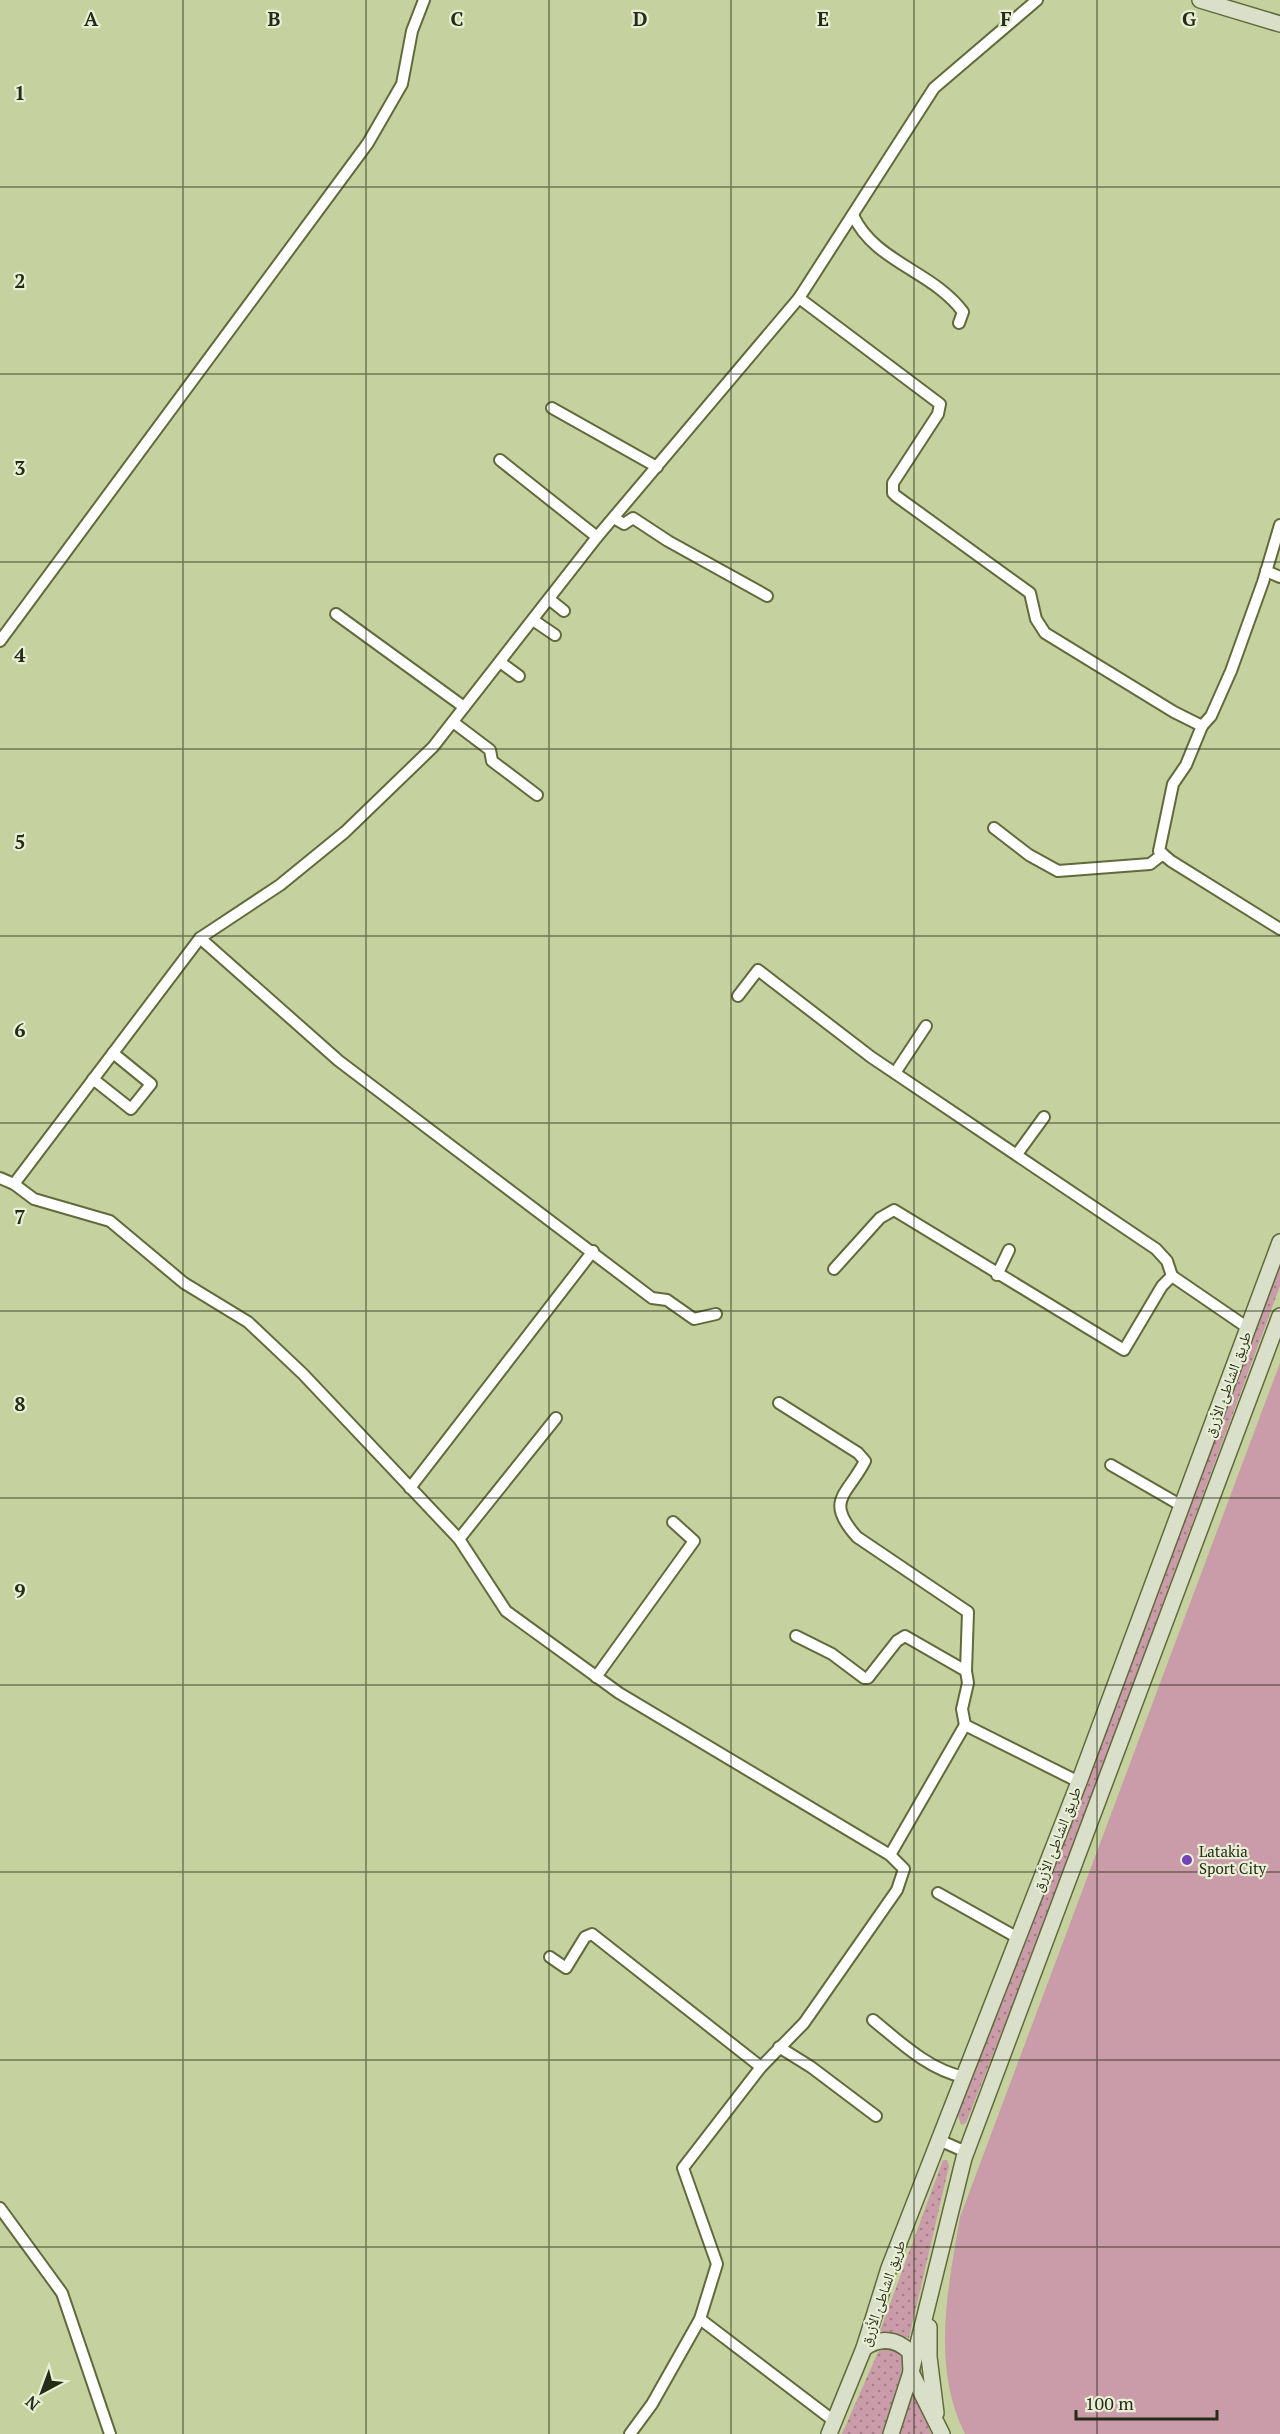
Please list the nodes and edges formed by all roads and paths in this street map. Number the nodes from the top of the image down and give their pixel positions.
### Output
1 (424, 0) edge
2 (1037, 0) edge
3 (1200, 0) edge
4 (1238, 5) edge
5 (1280, 24) edge
6 (853, 215) junction
7 (799, 298) junction
8 (958, 323) dead end
9 (552, 408) dead end
10 (500, 460) dead end
11 (657, 467) junction
12 (614, 518) junction
13 (1280, 525) edge
14 (597, 537) junction
15 (1266, 571) junction
16 (1280, 578) edge
17 (767, 597) dead end
18 (549, 599) junction
19 (564, 611) dead end
20 (336, 615) dead end
21 (533, 620) junction
22 (555, 635) dead end
23 (0, 641) edge
24 (500, 662) junction
25 (519, 676) dead end
26 (464, 707) junction
27 (453, 722) junction
28 (1202, 726) junction
29 (537, 795) dead end
30 (994, 828) dead end
31 (1163, 854) junction
32 (1280, 929) edge
33 (200, 938) junction
34 (738, 996) dead end
35 (926, 1026) dead end
36 (113, 1053) junction
37 (895, 1073) junction
38 (93, 1079) junction
39 (1044, 1117) dead end
40 (1017, 1154) junction
41 (0, 1178) edge
42 (14, 1184) junction
43 (1280, 1242) edge
44 (1009, 1250) dead end
45 (592, 1251) junction
46 (834, 1269) dead end
47 (997, 1275) junction
48 (1172, 1276) junction
49 (716, 1314) dead end
50 (1280, 1316) edge
51 (1248, 1328) junction
52 (779, 1403) dead end
53 (556, 1418) dead end
54 (1111, 1465) dead end
55 (410, 1488) junction
56 (1182, 1506) junction
57 (673, 1522) dead end
58 (459, 1539) junction
59 (796, 1636) dead end
60 (966, 1671) junction
61 (596, 1677) junction
62 (965, 1725) junction
63 (1079, 1782) junction
64 (890, 1855) junction
65 (939, 1893) dead end
66 (1018, 1938) junction
67 (550, 1957) dead end
68 (873, 2020) dead end
69 (779, 2047) junction
70 (761, 2067) junction
71 (964, 2077) junction
72 (876, 2116) dead end
73 (939, 2140) junction
74 (966, 2152) junction
75 (0, 2208) edge
76 (929, 2303) junction
77 (700, 2319) junction
78 (864, 2348) junction
79 (911, 2372) junction
80 (831, 2428) edge
81 (940, 2430) edge
82 (110, 2434) edge
83 (630, 2434) edge
84 (891, 2434) edge

1 - 23 street
2 - 6 street
3 - 4 main road
4 - 5 main road
6 - 7 street
6 - 8 street
7 - 11 street
7 - 28 street
9 - 11 street
10 - 14 street
11 - 12 street
12 - 14 street
12 - 17 street
13 - 15 street
14 - 18 street
15 - 16 street
15 - 28 street
18 - 19 street
18 - 21 street
20 - 26 street
21 - 22 street
21 - 24 street
24 - 25 street
24 - 26 street
26 - 27 street
27 - 29 street
27 - 33 street
28 - 31 street
30 - 31 street
31 - 32 street
33 - 36 street
33 - 45 street
34 - 37 street
35 - 37 street
36 - 38 street
36 - 38 street
37 - 40 street
38 - 42 street
39 - 40 street
40 - 48 street
41 - 42 street
42 - 55 street
43 - 51 main road, طريق الشاطئ الأزرق
44 - 47 street
45 - 49 street
45 - 55 street
46 - 47 street
47 - 48 street
48 - 51 street
50 - 74 main road, طريق الشاطئ الأزرق
51 - 56 main road, طريق الشاطئ الأزرق
52 - 60 street
53 - 58 street
54 - 56 street
55 - 58 street
56 - 63 main road, طريق الشاطئ الأزرق
57 - 61 street
58 - 61 street
59 - 60 street
60 - 62 street
61 - 64 street
62 - 63 street
62 - 64 street
63 - 66 main road, طريق الشاطئ الأزرق
64 - 69 street
65 - 66 street
66 - 71 main road, طريق الشاطئ الأزرق
67 - 70 street
68 - 71 street
69 - 70 street
69 - 72 street
70 - 77 street
71 - 73 main road, طريق الشاطئ الأزرق
73 - 74 street
73 - 78 main road, طريق الشاطئ الأزرق
74 - 76 main road, طريق الشاطئ الأزرق
75 - 82 street
76 - 79 main road, طريق الشاطئ الأزرق
76 - 81 main road
77 - 80 street
77 - 83 street
78 - 79 main road
78 - 80 main road, طريق الشاطئ الأزرق
79 - 81 main road
79 - 84 main road, طريق الشاطئ الأزرق

